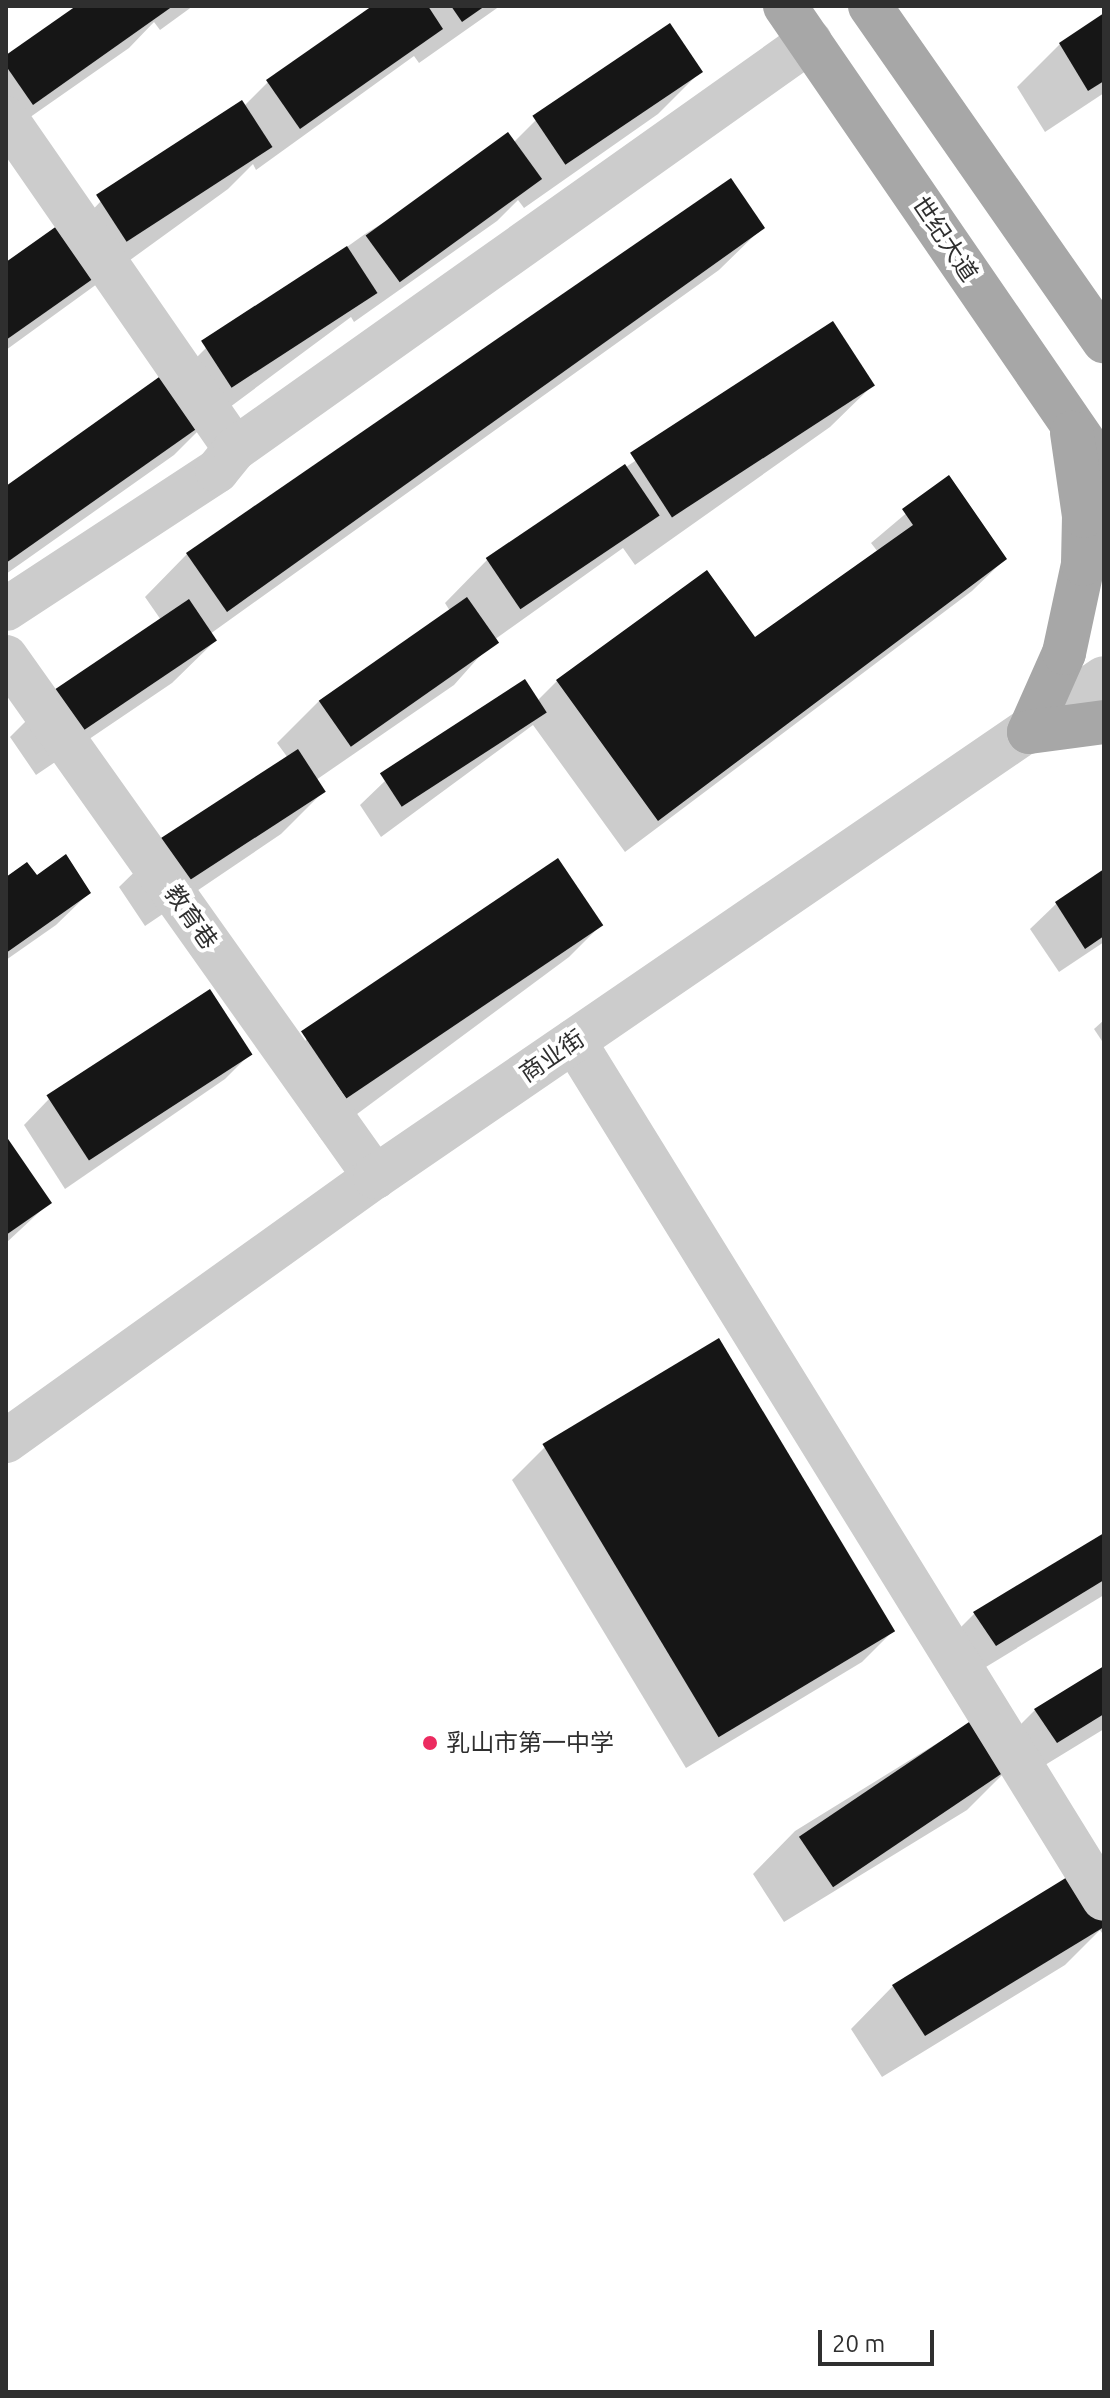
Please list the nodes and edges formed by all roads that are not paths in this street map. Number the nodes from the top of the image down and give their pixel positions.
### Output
1 (785, 6) edge
2 (870, 6) edge
3 (810, 41) junction
4 (6, 118) edge
5 (1104, 342) edge
6 (1070, 422) junction
7 (235, 449) junction
8 (1104, 471) edge
9 (6, 609) edge
10 (6, 657) edge
11 (1104, 678) edge
12 (1104, 722) edge
13 (1029, 732) junction
14 (574, 1041) junction
15 (375, 1177) junction
16 (6, 1441) edge
17 (1104, 1899) edge

1 - 3 main road, 世纪大道
2 - 5 main road
3 - 6 main road, 世纪大道
3 - 7 street
4 - 7 street
6 - 8 main road, 世纪大道
6 - 13 main road
7 - 9 street
10 - 15 street, 教育巷
11 - 13 street, 商业街
12 - 13 main road
13 - 14 street, 商业街
14 - 15 street, 商业街
14 - 17 street
15 - 16 street, 商业街

